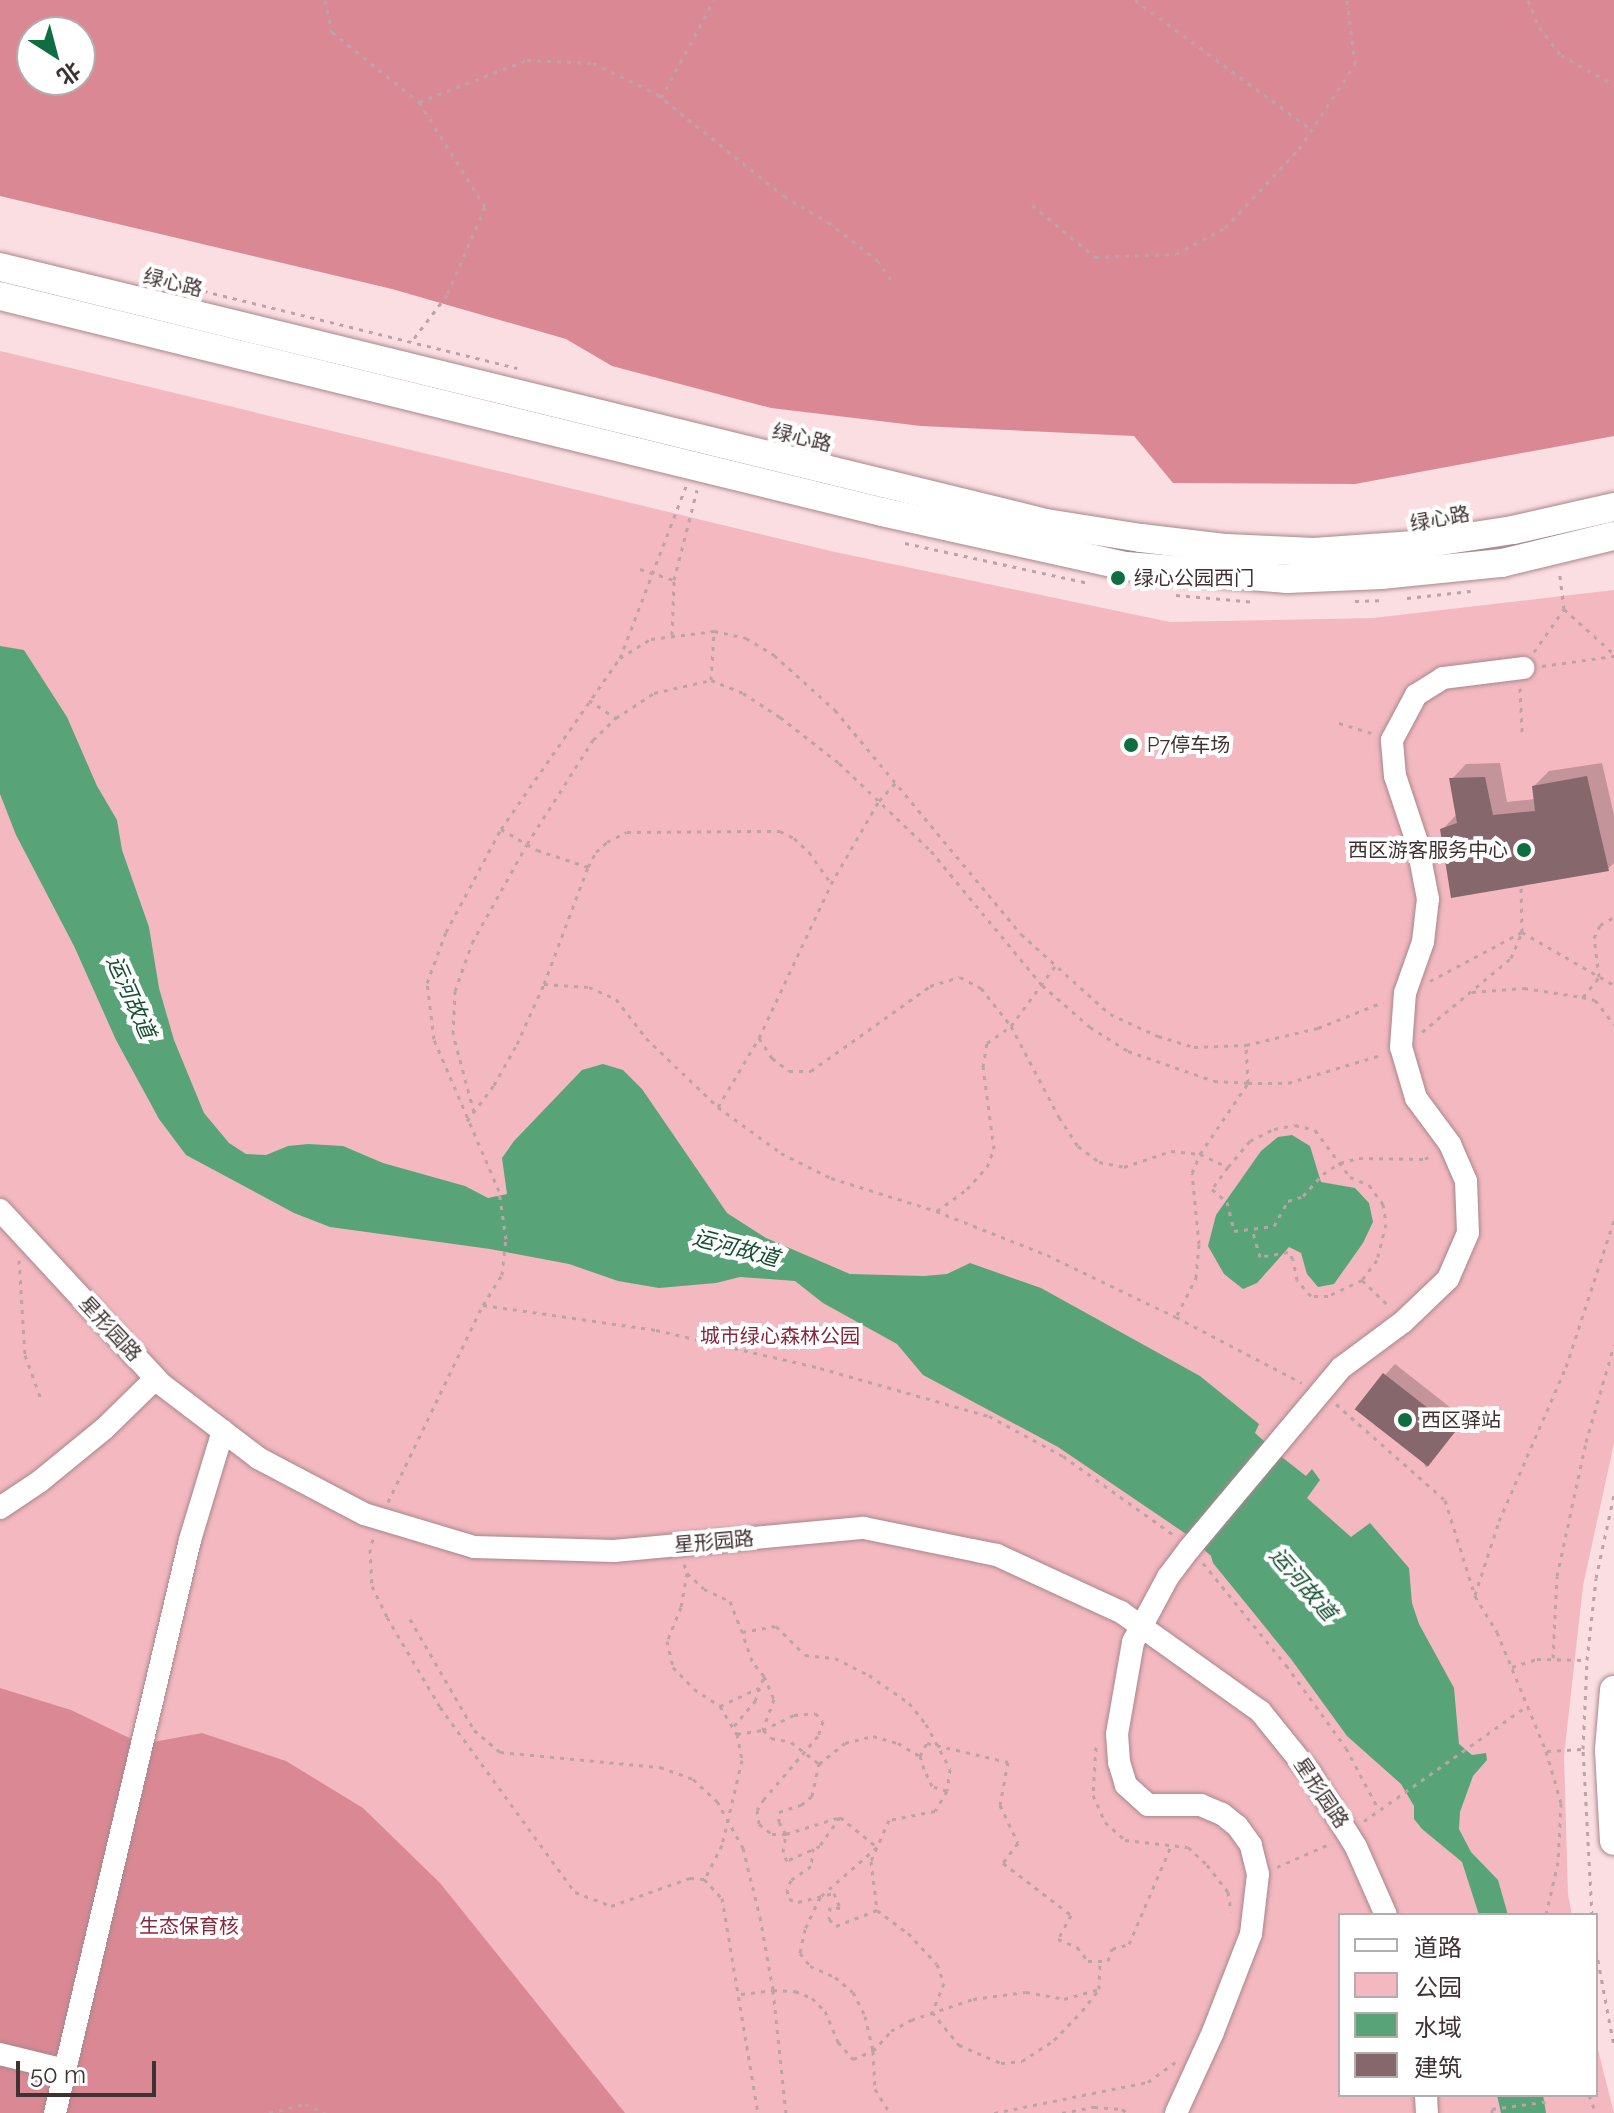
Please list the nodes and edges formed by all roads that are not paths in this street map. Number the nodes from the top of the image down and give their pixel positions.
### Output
1 (0, 267) edge
2 (0, 296) edge
3 (1614, 507) edge
4 (1614, 536) edge
5 (1523, 668) road end
6 (0, 1210) edge
7 (156, 1378) junction
8 (223, 1431) junction
9 (0, 1508) edge
10 (1140, 1625) junction
11 (1614, 1690) edge
12 (1612, 1804) edge
13 (1614, 1841) edge
14 (1385, 1913) edge
15 (0, 2054) edge
16 (65, 2070) junction
17 (55, 2113) edge
18 (1176, 2113) edge

1 - 3 main road, 绿心路
2 - 4 main road
5 - 10 street
6 - 7 street, 星形园路
7 - 8 street, 星形园路
7 - 9 street
8 - 10 street, 星形园路
8 - 16 street
10 - 14 street, 星形园路
10 - 18 street
11 - 12 main road
12 - 13 main road
15 - 16 street
16 - 17 street

